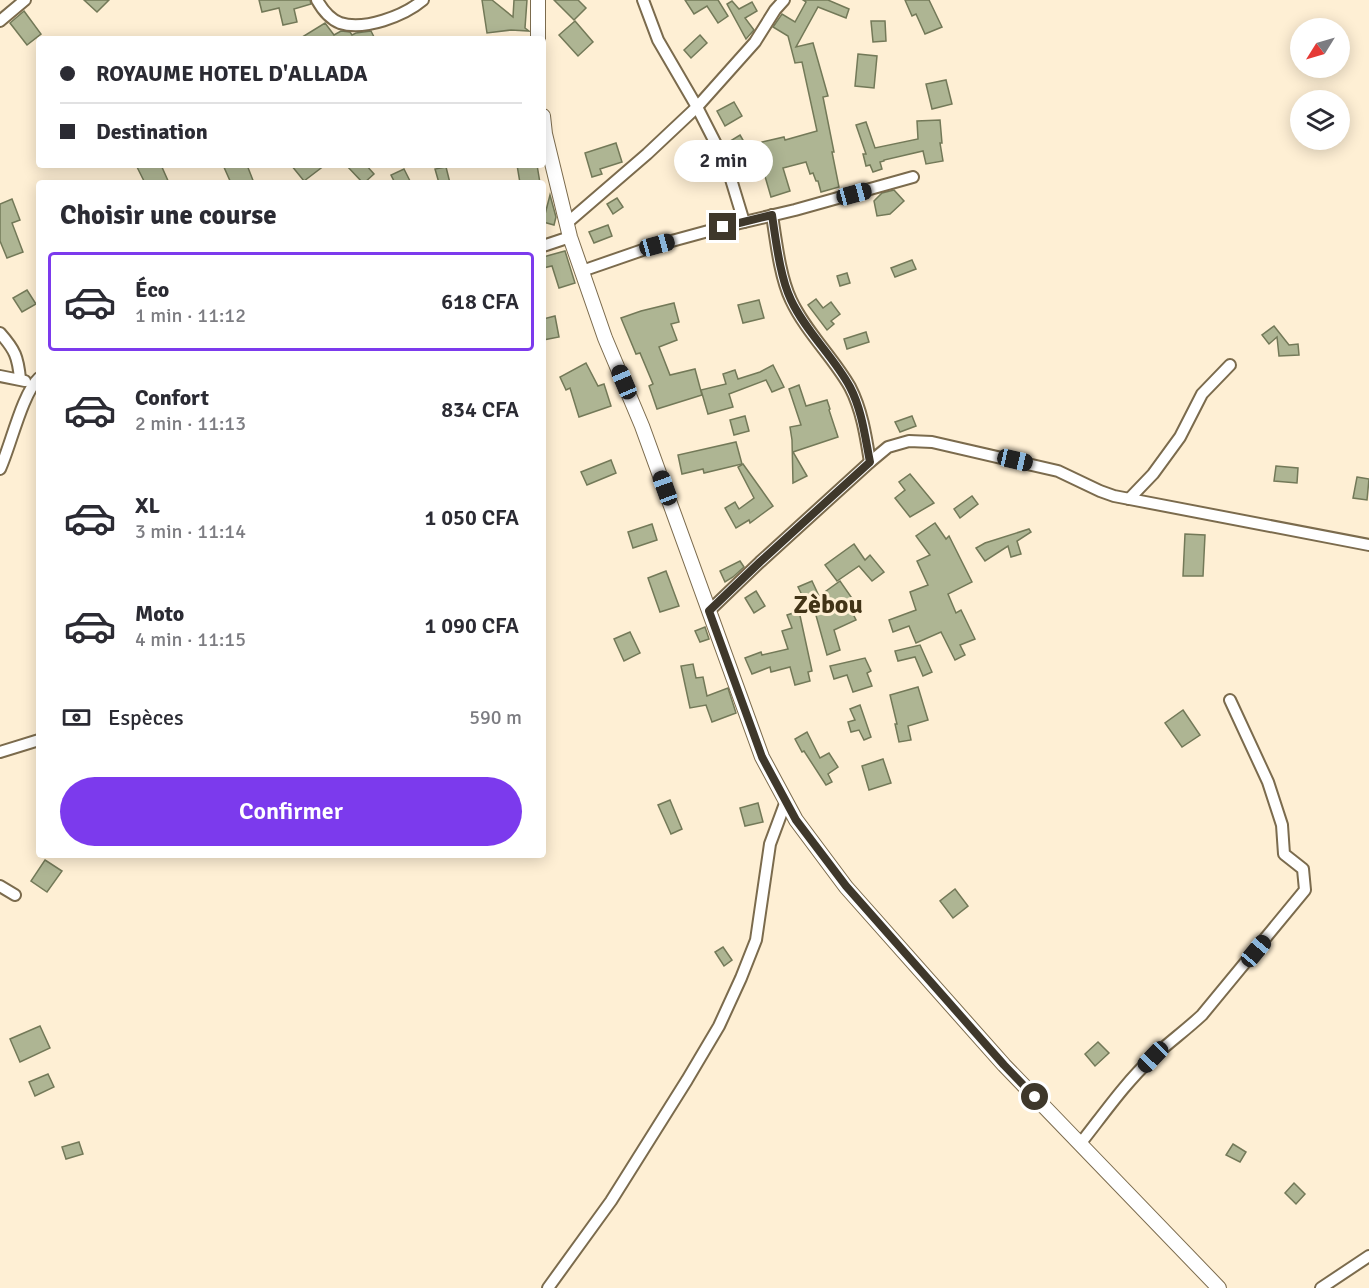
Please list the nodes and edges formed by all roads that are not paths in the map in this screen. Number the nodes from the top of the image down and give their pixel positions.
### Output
1 (25, 0) edge
2 (317, 0) edge
3 (423, 0) edge
4 (538, 0) edge
5 (643, 0) edge
6 (784, 0) edge
7 (0, 21) edge
8 (538, 36) edge
9 (697, 107) junction
10 (546, 138) edge
11 (913, 177) dead end
12 (772, 215) junction
13 (744, 222) junction
14 (567, 223) junction
15 (570, 237) junction
16 (546, 245) edge
17 (582, 271) junction
18 (0, 333) edge
19 (1230, 365) dead end
20 (0, 376) edge
21 (20, 379) junction
22 (36, 381) edge
23 (870, 462) junction
24 (0, 469) edge
25 (1129, 499) junction
26 (1369, 545) edge
27 (709, 611) junction
28 (1230, 700) dead end
29 (36, 741) edge
30 (0, 752) edge
31 (786, 801) junction
32 (0, 886) edge
33 (15, 896) dead end
34 (1080, 1144) junction
35 (1369, 1256) edge
36 (548, 1288) edge
37 (1219, 1288) edge
38 (1321, 1288) edge

1 - 7 street
2 - 3 street
4 - 8 street
5 - 9 street
6 - 9 street
9 - 13 street
9 - 14 street
10 - 14 street
11 - 12 street
12 - 13 street
12 - 23 street
13 - 17 street
14 - 15 street
15 - 16 street
15 - 17 street
17 - 27 street
18 - 21 street
19 - 25 street
20 - 21 street
21 - 22 street
22 - 24 street
23 - 25 street
23 - 27 street
25 - 26 street
27 - 31 street
28 - 34 street
29 - 30 street
31 - 34 street
31 - 36 street
32 - 33 street
34 - 37 street
35 - 38 street

